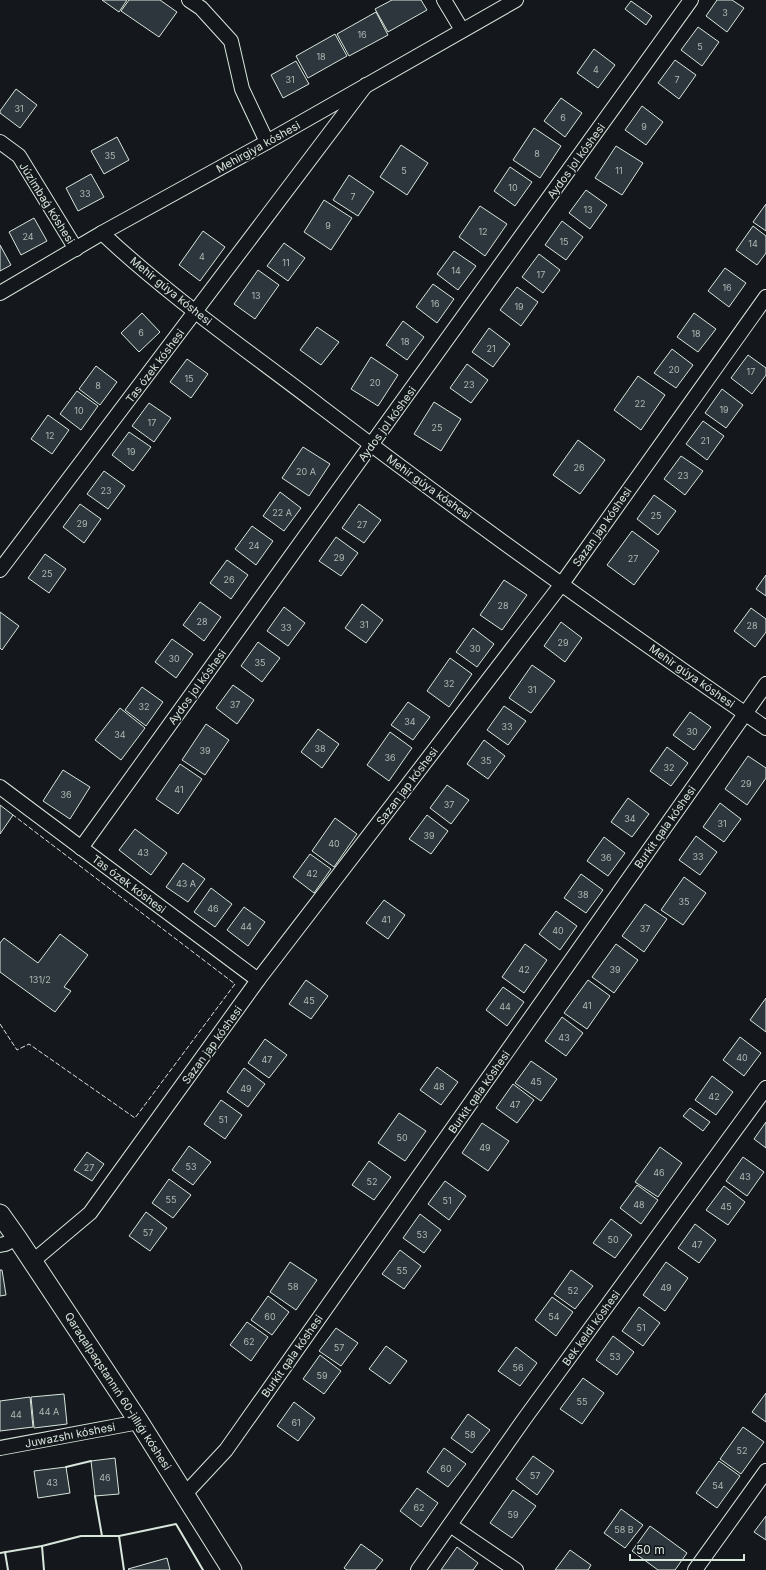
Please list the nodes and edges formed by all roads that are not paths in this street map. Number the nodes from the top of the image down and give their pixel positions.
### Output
1 (189, 0) edge
2 (444, 0) edge
3 (516, 0) edge
4 (692, 0) edge
5 (462, 30) junction
6 (366, 85) junction
7 (0, 142) edge
8 (267, 142) junction
9 (102, 233) junction
10 (76, 249) junction
11 (0, 293) edge
12 (766, 297) edge
13 (196, 312) junction
14 (372, 445) junction
15 (0, 570) edge
16 (561, 585) junction
17 (766, 684) edge
18 (745, 714) junction
19 (766, 728) edge
20 (0, 787) edge
21 (81, 848) junction
22 (258, 980) junction
23 (766, 1088) edge
24 (0, 1214) edge
25 (17, 1238) junction
26 (0, 1245) edge
27 (33, 1261) junction
28 (139, 1422) junction
29 (0, 1448) edge
30 (766, 1471) edge
31 (186, 1494) junction
32 (450, 1525) junction
33 (232, 1570) edge
34 (418, 1570) edge
35 (516, 1570) edge
36 (695, 1570) edge

1 - 8 street
2 - 5 street
3 - 5 street, Mehirgiya kóshesi
4 - 14 street, Aydos jol kóshesi
5 - 6 street, Mehirgiya kóshesi
6 - 8 street, Mehirgiya kóshesi
6 - 13 street, Tas ózek kóshesi
7 - 10 street, Júzimbaǵ kóshesi
8 - 9 street, Mehirgiya kóshesi
9 - 10 street, Mehirgiya kóshesi
9 - 13 street, Mehir gúyа kóshesi
10 - 11 street, Mehirgiya kóshesi
12 - 16 street, Sazan jap kóshesi
13 - 14 street, Mehir gúyа kóshesi
13 - 15 street, Tas ózek kóshesi
14 - 16 street, Mehir gúyа kóshesi
14 - 21 street, Aydos jol kóshesi
16 - 18 street, Mehir gúyа kóshesi
16 - 22 street, Sazan jap kóshesi
17 - 18 street, Burkit qala kóshesi
18 - 19 street, Mehir gúyа kóshesi
18 - 31 street, Burkit qala kóshesi
20 - 21 street, Tas ózek kóshesi
21 - 22 street, Tas ózek kóshesi
22 - 27 street, Sazan jap kóshesi
23 - 32 street, Bek keldi kóshesi
24 - 25 street, Qaraqalpaqstannıń 60-jıllıǵı kóshesi
25 - 26 street
25 - 27 street, Qaraqalpaqstannıń 60-jıllıǵı kóshesi
27 - 28 street, Qaraqalpaqstannıń 60-jıllıǵı kóshesi
28 - 29 street, Juwazshı kóshesi
28 - 31 street, Qaraqalpaqstannıń 60-jıllıǵı kóshesi
30 - 36 street
31 - 33 street, Qaraqalpaqstannıń 60-jıllıǵı kóshesi
32 - 34 street, Bek keldi kóshesi
32 - 35 street

